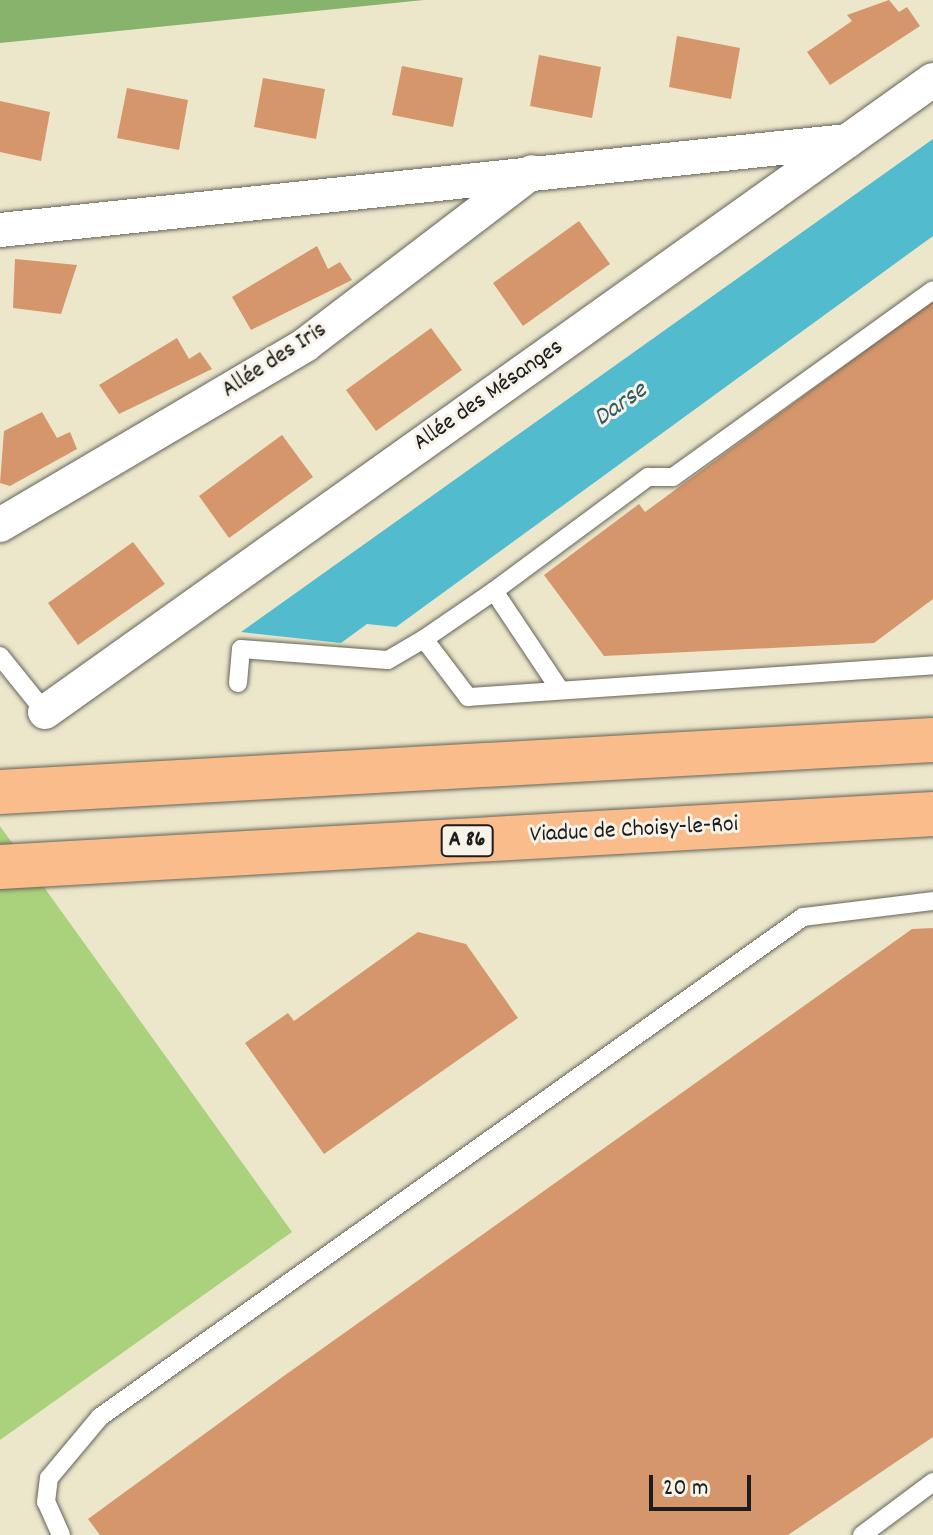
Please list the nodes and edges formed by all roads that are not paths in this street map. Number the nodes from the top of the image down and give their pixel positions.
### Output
1 (933, 80) edge
2 (848, 141) junction
3 (532, 172) junction
4 (0, 230) edge
5 (933, 290) edge
6 (0, 525) edge
7 (494, 591) junction
8 (424, 639) junction
9 (0, 656) edge
10 (933, 665) edge
11 (238, 683) dead end
12 (560, 690) junction
13 (45, 712) joint
14 (933, 740) edge
15 (0, 792) edge
16 (933, 814) edge
17 (0, 867) edge
18 (933, 901) edge
19 (933, 1482) edge
20 (61, 1535) edge
21 (862, 1535) edge

1 - 2 street, Allée des Mésanges
2 - 3 street
2 - 13 street, Allée des Mésanges
3 - 4 street
3 - 6 street, Allée des Iris
5 - 7 lane
7 - 8 lane
7 - 12 lane
8 - 11 lane
8 - 12 lane
9 - 13 lane
10 - 12 lane
14 - 15 highway
16 - 17 highway, Viaduc de Choisy-le-Roi / A 86
18 - 20 lane
19 - 21 lane

